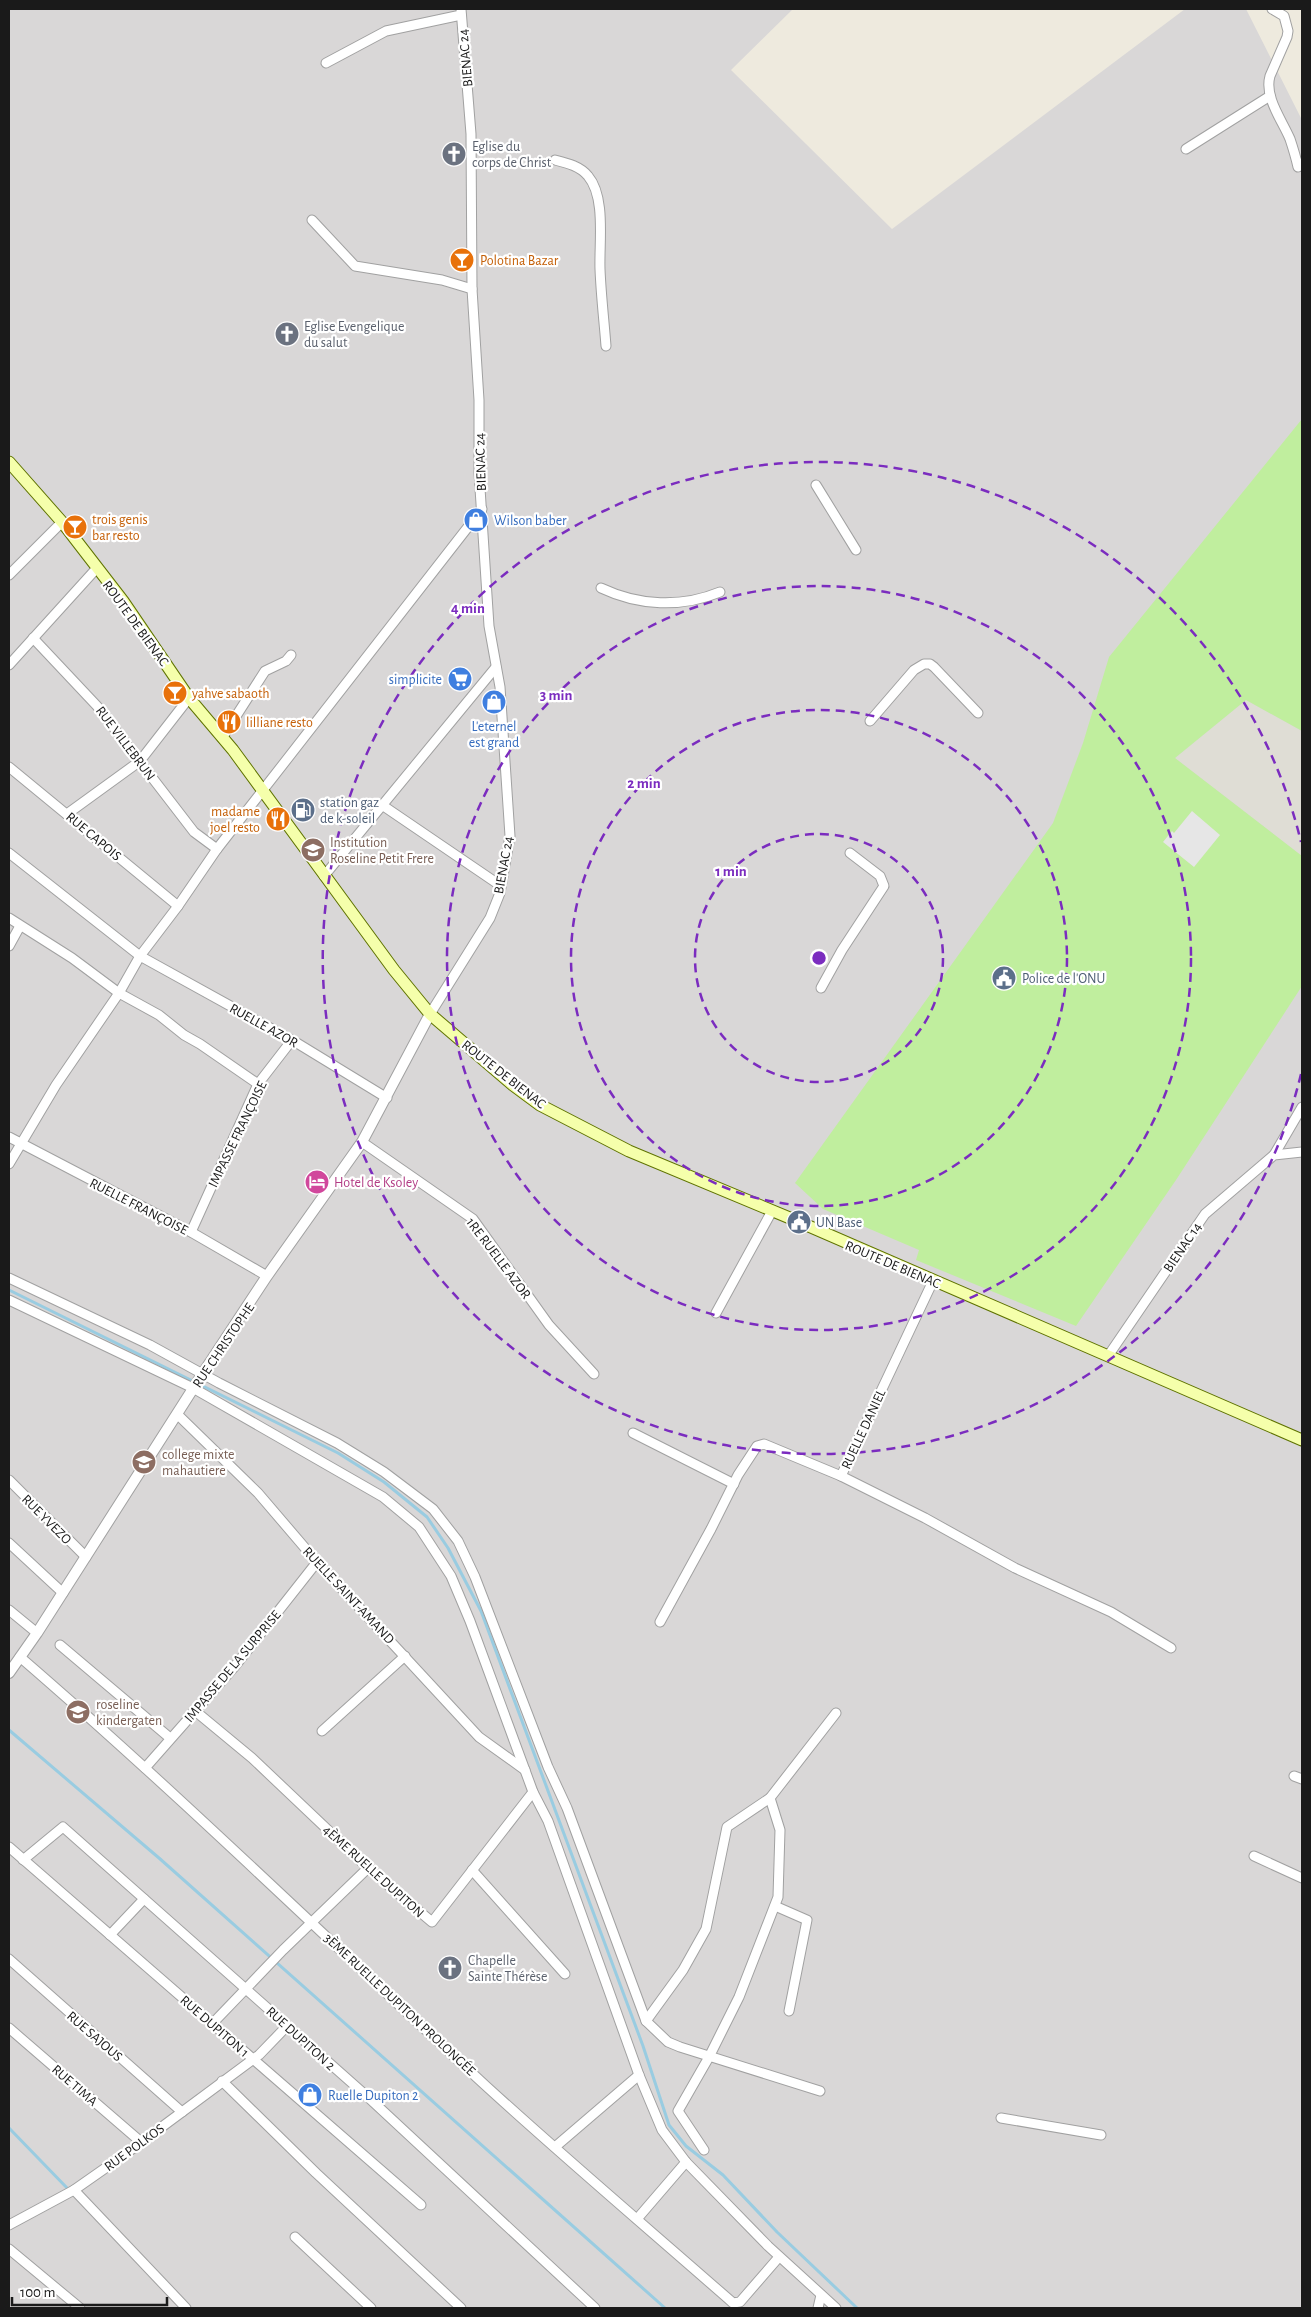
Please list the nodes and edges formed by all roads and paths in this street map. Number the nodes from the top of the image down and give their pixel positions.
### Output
1 (1272, 9) edge
2 (461, 12) edge
3 (326, 63) dead end
4 (1270, 96) junction
5 (1186, 149) dead end
6 (555, 160) dead end
7 (1302, 163) edge
8 (312, 220) dead end
9 (472, 289) junction
10 (606, 346) dead end
11 (10, 467) edge
12 (816, 484) dead end
13 (482, 509) junction
14 (62, 522) junction
15 (856, 550) dead end
16 (96, 569) junction
17 (9, 575) edge
18 (601, 588) dead end
19 (720, 592) dead end
20 (33, 638) junction
21 (291, 655) dead end
22 (9, 665) edge
23 (496, 667) junction
24 (189, 698) junction
25 (978, 713) dead end
26 (870, 721) dead end
27 (222, 738) junction
28 (140, 761) junction
29 (9, 767) edge
30 (262, 792) junction
31 (382, 805) junction
32 (67, 814) junction
33 (217, 849) junction
34 (9, 853) edge
35 (850, 853) dead end
36 (324, 876) junction
37 (501, 886) junction
38 (178, 906) junction
39 (9, 918) edge
40 (20, 926) junction
41 (9, 946) edge
42 (140, 956) junction
43 (821, 988) dead end
44 (119, 993) junction
45 (430, 1014) junction
46 (292, 1040) junction
47 (258, 1084) junction
48 (387, 1098) junction
49 (1302, 1107) edge
50 (9, 1137) edge
51 (362, 1142) junction
52 (20, 1144) junction
53 (1302, 1152) edge
54 (1274, 1154) junction
55 (9, 1164) edge
56 (772, 1211) junction
57 (191, 1232) junction
58 (267, 1276) junction
59 (9, 1278) edge
60 (933, 1281) junction
61 (9, 1300) edge
62 (716, 1313) dead end
63 (1108, 1356) junction
64 (203, 1373) junction
65 (594, 1374) dead end
66 (193, 1388) junction
67 (178, 1415) junction
68 (633, 1433) dead end
69 (1302, 1440) edge
70 (841, 1476) junction
71 (9, 1480) edge
72 (734, 1484) junction
73 (9, 1543) edge
74 (86, 1557) junction
75 (318, 1562) junction
76 (63, 1592) junction
77 (9, 1610) edge
78 (660, 1622) dead end
79 (37, 1634) junction
80 (60, 1645) dead end
81 (1171, 1648) dead end
82 (20, 1656) junction
83 (405, 1656) junction
84 (9, 1672) edge
85 (194, 1710) junction
86 (836, 1713) dead end
87 (322, 1731) dead end
88 (170, 1738) junction
89 (145, 1768) junction
90 (525, 1770) junction
91 (533, 1792) junction
92 (770, 1798) junction
93 (9, 1847) edge
94 (1254, 1856) dead end
95 (24, 1860) junction
96 (368, 1868) junction
97 (472, 1870) junction
98 (1302, 1878) edge
99 (144, 1899) junction
100 (775, 1906) junction
101 (312, 1921) junction
102 (110, 1935) junction
103 (9, 1959) edge
104 (565, 1974) dead end
105 (245, 1989) junction
106 (788, 2011) dead end
107 (646, 2021) junction
108 (212, 2024) junction
109 (287, 2026) junction
110 (9, 2028) edge
111 (708, 2057) junction
112 (252, 2059) junction
113 (639, 2075) junction
114 (222, 2081) junction
115 (820, 2091) dead end
116 (182, 2112) junction
117 (1001, 2118) dead end
118 (1101, 2135) dead end
119 (141, 2142) junction
120 (555, 2147) junction
121 (704, 2150) dead end
122 (686, 2162) junction
123 (71, 2192) junction
124 (420, 2205) dead end
125 (636, 2219) junction
126 (9, 2225) edge
127 (295, 2237) dead end
128 (9, 2249) edge
129 (779, 2257) junction
130 (821, 2295) junction
131 (454, 2306) edge
132 (80, 2308) edge
133 (186, 2308) edge
134 (371, 2308) edge
135 (595, 2308) edge
136 (818, 2308) edge
137 (836, 2308) edge

1 - 4 street
2 - 3 street
2 - 9 street, BIENAC 24
4 - 5 street
4 - 7 street
6 - 10 street
8 - 9 street
9 - 13 street, BIENAC 24
11 - 14 main road, ROUTE DE BIENAC
12 - 15 street
13 - 23 street, BIENAC 24
13 - 30 street
14 - 16 main road, ROUTE DE BIENAC
14 - 17 street
16 - 20 street
16 - 24 main road, ROUTE DE BIENAC
18 - 19 street
20 - 22 street
20 - 28 street, RUE VILLEBRUN
21 - 27 street
23 - 31 street
23 - 37 street, BIENAC 24
24 - 27 main road, ROUTE DE BIENAC
24 - 28 street
25 - 26 street
27 - 30 main road, ROUTE DE BIENAC
28 - 32 street
28 - 33 street, RUE VILLEBRUN
29 - 32 street, RUE CAPOIS
30 - 33 street
30 - 36 main road, ROUTE DE BIENAC
31 - 36 street
31 - 37 street
32 - 38 street, RUE CAPOIS
33 - 38 street
34 - 42 street, RUELLE AZOR
35 - 43 street
36 - 45 main road, ROUTE DE BIENAC
37 - 45 street, BIENAC 24
38 - 42 street
39 - 40 street
40 - 41 street
40 - 44 street
42 - 44 street
42 - 46 street, RUELLE AZOR
44 - 47 street
44 - 52 street
45 - 48 street, RUE CHRISTOPHE
45 - 56 main road, ROUTE DE BIENAC
46 - 47 street, IMPASSE FRANÇOISE
46 - 48 street, RUELLE AZOR
47 - 57 street, IMPASSE FRANÇOISE
48 - 51 street, RUE CHRISTOPHE
49 - 54 street, BIENAC 14
50 - 52 street, RUELLE FRANÇOISE
51 - 58 street, RUE CHRISTOPHE
51 - 65 street, 1RE RUELLE AZOR
52 - 55 street
52 - 57 street, RUELLE FRANÇOISE
53 - 54 street
54 - 63 street, BIENAC 14
56 - 60 main road, ROUTE DE BIENAC
56 - 62 street
57 - 58 street, RUELLE FRANÇOISE
58 - 64 street, RUE CHRISTOPHE
59 - 64 street
60 - 63 main road, ROUTE DE BIENAC
60 - 70 street, RUELLE DANIEL
61 - 66 street
63 - 69 main road, ROUTE DE BIENAC
64 - 66 street, RUE CHRISTOPHE
64 - 107 street
66 - 67 street, RUE CHRISTOPHE
66 - 90 street
67 - 74 street, RUE CHRISTOPHE
67 - 75 street, RUELLE SAINT-AMAND
68 - 72 street
70 - 72 street, RUELLE DANIEL
70 - 81 street
71 - 74 street, RUE YVEZO
72 - 78 street, RUELLE DANIEL
73 - 76 street
74 - 76 street, RUE CHRISTOPHE
75 - 83 street, RUELLE SAINT-AMAND
75 - 85 street, IMPASSE DE LA SURPRISE
76 - 79 street, RUE CHRISTOPHE
77 - 79 street
79 - 82 street, RUE CHRISTOPHE
80 - 88 street
82 - 84 street, RUE CHRISTOPHE
82 - 89 street, 3ÈME RUELLE DUPITON PROLONGÉE
83 - 87 street
83 - 90 street, RUELLE SAINT-AMAND
85 - 88 street, IMPASSE DE LA SURPRISE
85 - 96 street, 4ÈME RUELLE DUPITON
86 - 92 street
88 - 89 street, IMPASSE DE LA SURPRISE
89 - 101 street, 3ÈME RUELLE DUPITON PROLONGÉE
90 - 91 street
91 - 97 street, 4ÈME RUELLE DUPITON
91 - 113 street
92 - 100 street
92 - 107 street
93 - 95 street, RUE DUPITON 1
94 - 98 street
95 - 99 street, RUE DUPITON 2
95 - 102 street, RUE DUPITON 1
96 - 97 street, 4ÈME RUELLE DUPITON
96 - 101 street
97 - 104 street
99 - 102 street
99 - 105 street, RUE DUPITON 2
100 - 106 street
100 - 111 street
101 - 105 street
101 - 120 street, 3ÈME RUELLE DUPITON PROLONGÉE
102 - 108 street, RUE DUPITON 1
103 - 116 street, RUE SAJOUS
105 - 108 street
105 - 109 street, RUE DUPITON 2
107 - 111 street
108 - 112 street, RUE DUPITON 1
109 - 112 street, RUE POLKOS
109 - 135 street, RUE DUPITON 2
110 - 119 street, RUE TIMA
111 - 115 street
111 - 121 street
112 - 114 street, RUE POLKOS
112 - 124 street, RUE DUPITON 1
113 - 120 street
113 - 122 street
114 - 116 street, RUE POLKOS
114 - 131 street
116 - 119 street, RUE POLKOS
117 - 118 street
119 - 123 street, RUE POLKOS
120 - 125 street, 3ÈME RUELLE DUPITON PROLONGÉE
122 - 125 street
122 - 129 street
123 - 126 street, RUE POLKOS
123 - 133 street
125 - 129 street, 3ÈME RUELLE DUPITON PROLONGÉE
127 - 134 street
128 - 132 street
129 - 130 street
130 - 136 street
130 - 137 street

